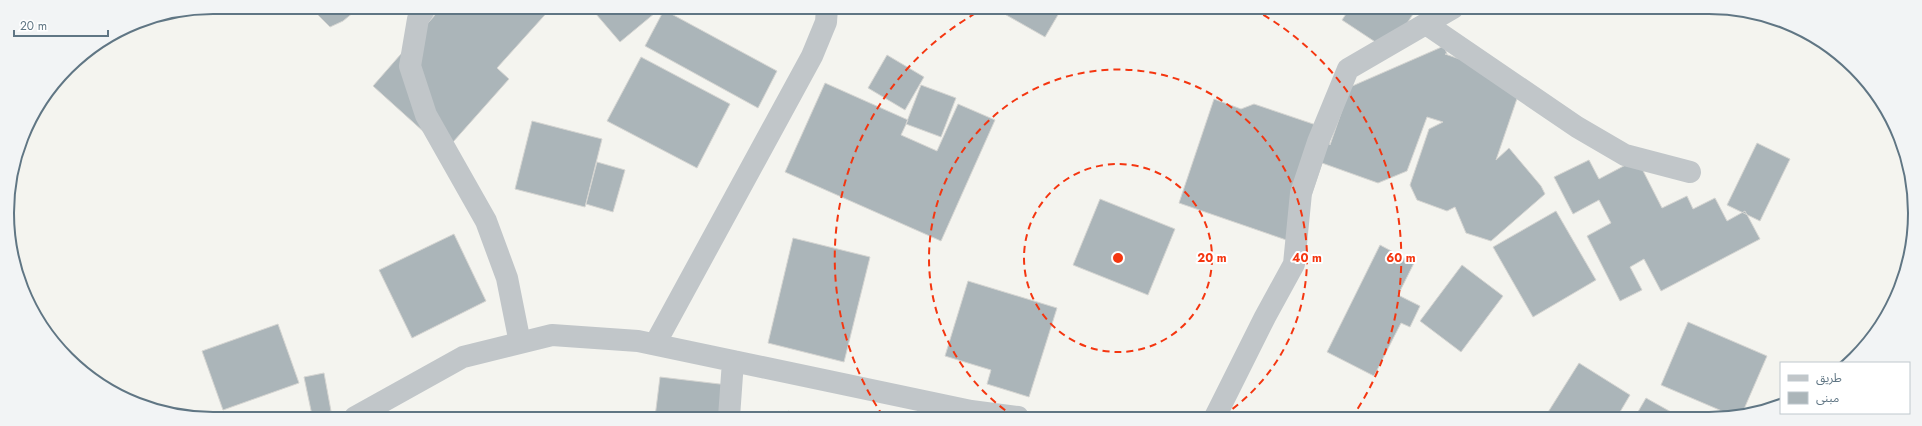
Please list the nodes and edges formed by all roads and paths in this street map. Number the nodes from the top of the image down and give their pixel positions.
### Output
1 (421, 14) edge
2 (827, 14) edge
3 (1443, 14) edge
4 (1426, 24) junction
5 (1690, 172) dead end
6 (520, 343) junction
7 (655, 344) junction
8 (733, 361) junction
9 (364, 412) edge
10 (729, 412) edge
11 (979, 412) edge
12 (1218, 412) edge

1 - 6 street
2 - 7 street
3 - 4 street
4 - 5 street
4 - 12 street
6 - 7 street
6 - 9 street
7 - 8 street
8 - 10 street
8 - 11 street

